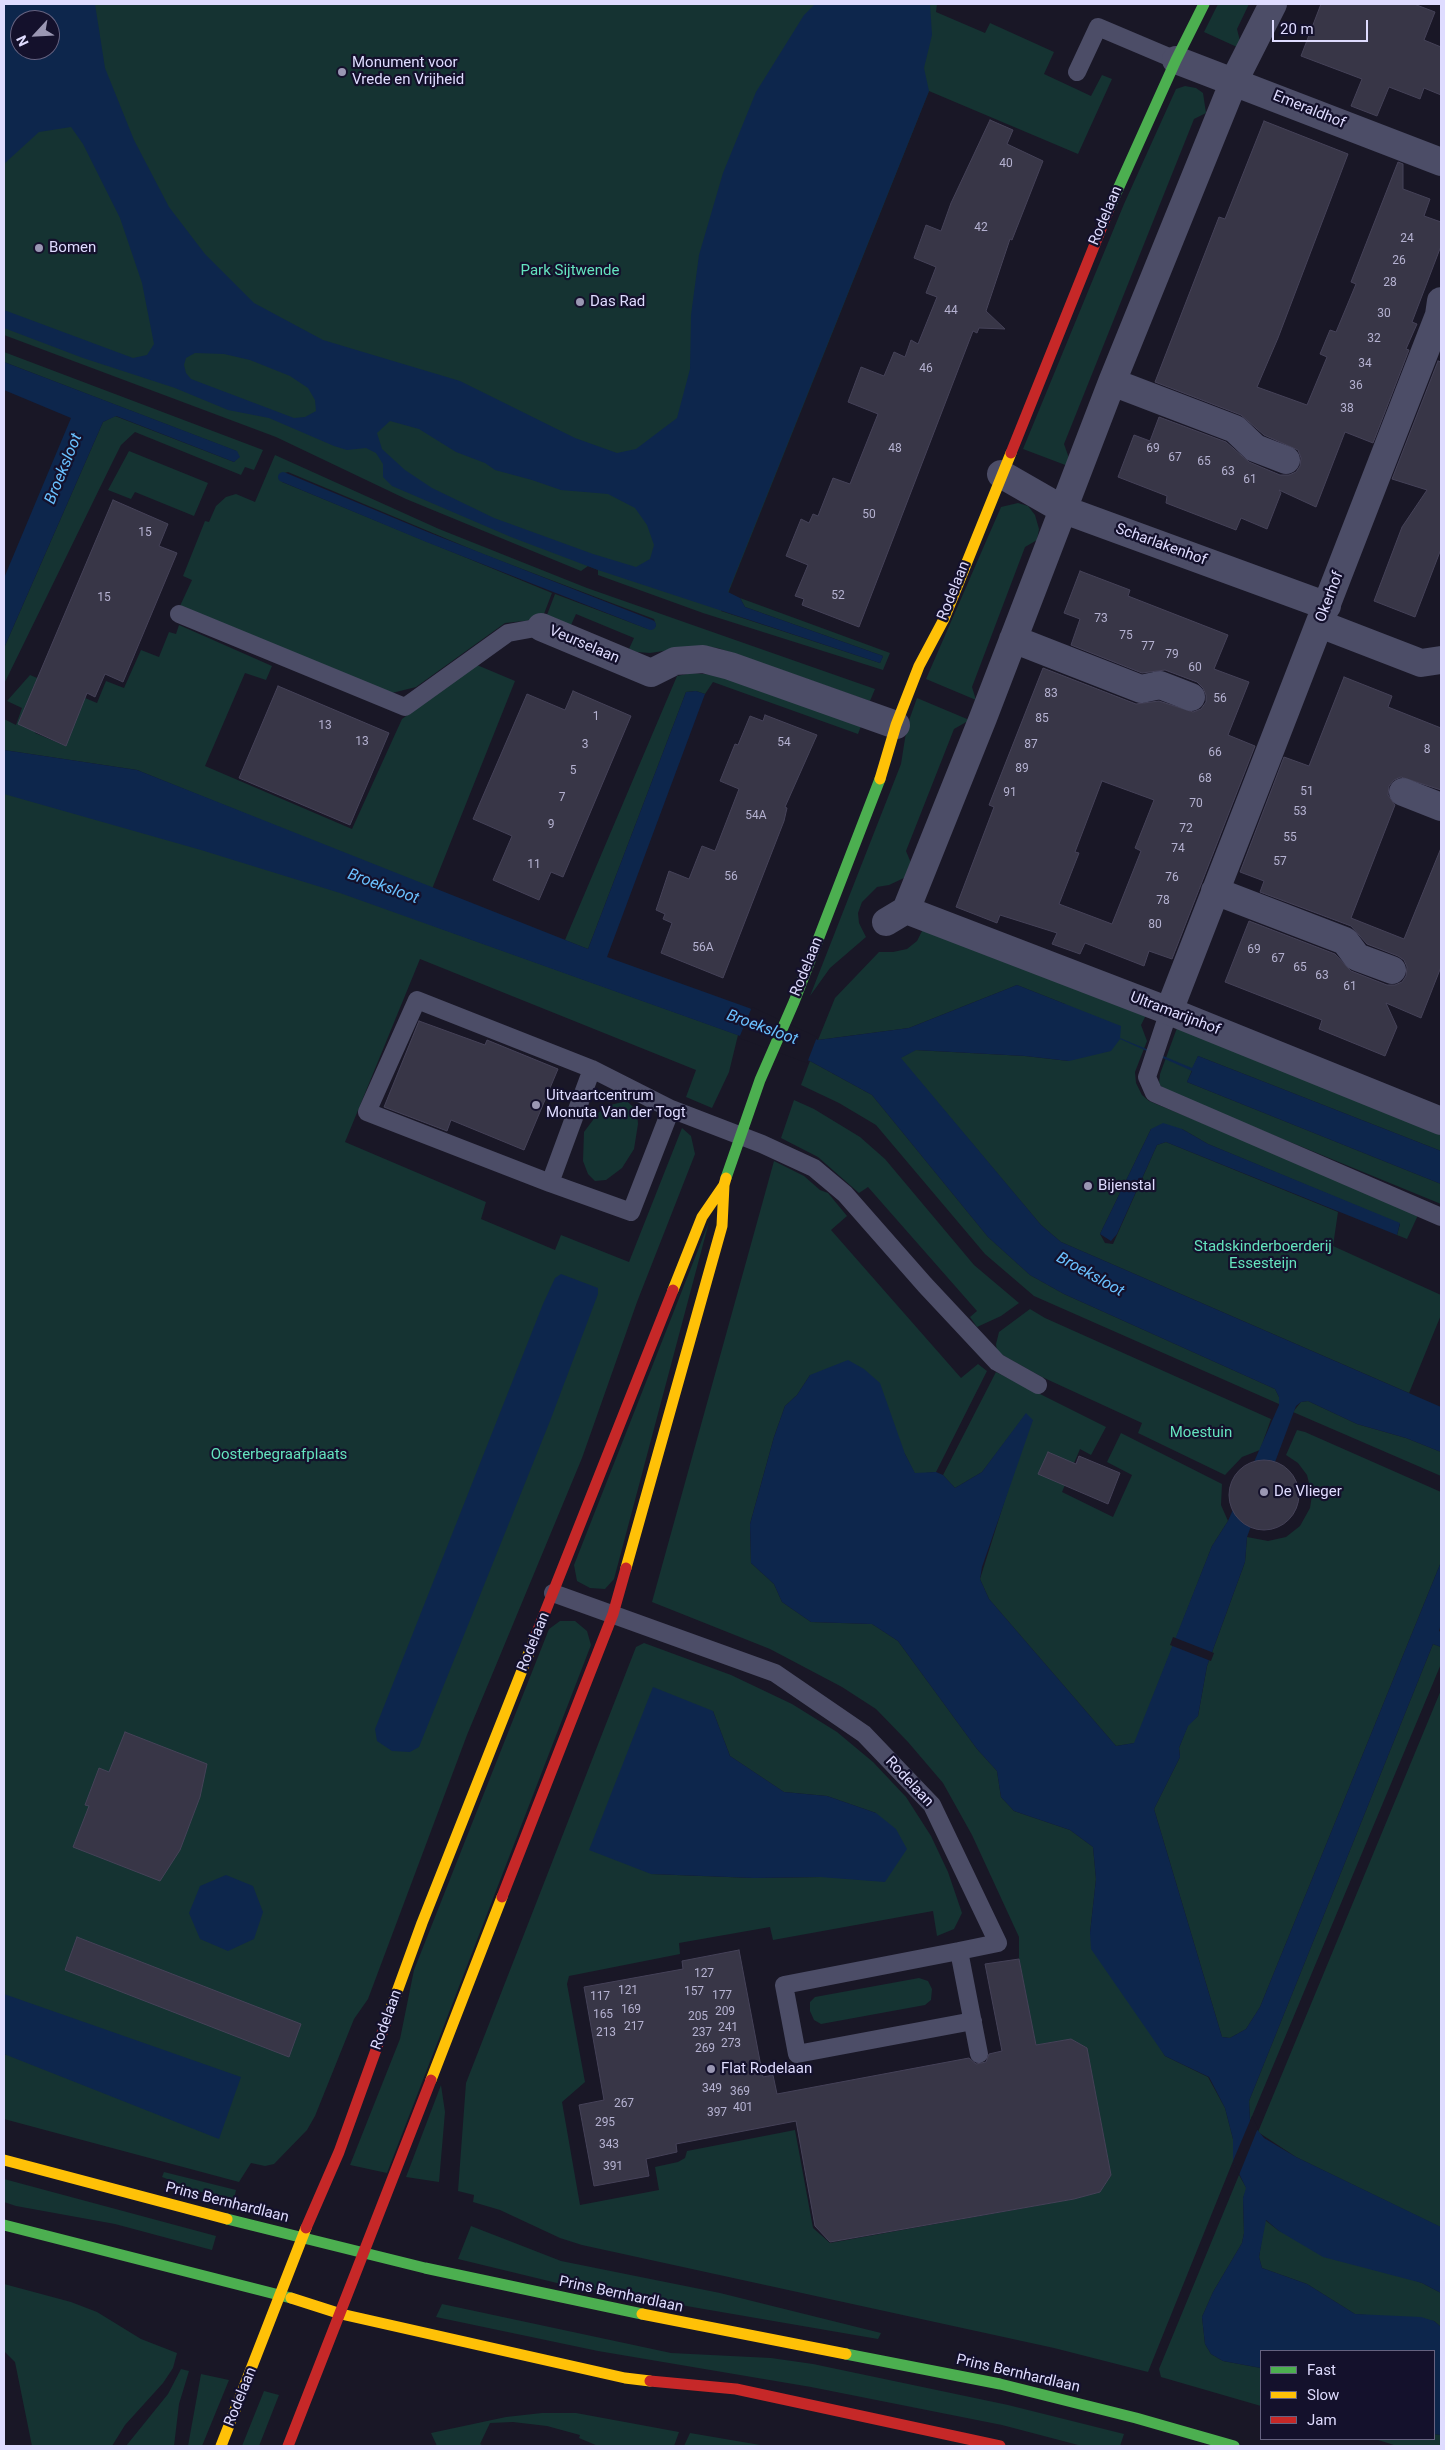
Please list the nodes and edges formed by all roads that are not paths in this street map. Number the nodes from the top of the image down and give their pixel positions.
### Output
1 (1204, 4) edge
2 (1273, 4) edge
3 (1176, 60) junction
4 (1077, 72) dead end
5 (1234, 81) junction
6 (1441, 162) edge
7 (1441, 310) edge
8 (1112, 382) junction
9 (1286, 460) dead end
10 (1001, 474) junction
11 (1062, 509) junction
12 (179, 614) dead end
13 (1323, 615) junction
14 (541, 627) joint
15 (1013, 638) junction
16 (1441, 660) edge
17 (1191, 697) dead end
18 (896, 725) junction
19 (1403, 792) dead end
20 (1441, 807) edge
21 (1215, 891) junction
22 (1392, 970) dead end
23 (1169, 1011) junction
24 (592, 1069) junction
25 (671, 1109) junction
26 (1440, 1117) edge
27 (740, 1136) junction
28 (550, 1183) junction
29 (724, 1185) junction
30 (1441, 1217) edge
31 (1038, 1385) dead end
32 (553, 1593) junction
33 (613, 1614) junction
34 (959, 1951) junction
35 (973, 2021) junction
36 (980, 2054) dead end
37 (4, 2160) edge
38 (4, 2225) edge
39 (303, 2237) junction
40 (364, 2252) junction
41 (281, 2295) junction
42 (341, 2314) junction
43 (221, 2446) edge
44 (288, 2446) edge
45 (1000, 2446) edge
46 (1234, 2446) edge

1 - 3 street, Rodelaan
2 - 5 street
3 - 4 lane
3 - 5 street, Emeraldhof
3 - 10 street, Rodelaan
5 - 6 street, Emeraldhof
5 - 8 street
7 - 13 street, Okerhof
8 - 9 street
8 - 11 street
10 - 11 street, Scharlakenhof
10 - 18 street, Rodelaan
11 - 13 street, Scharlakenhof
11 - 15 street
12 - 14 lane, Veurselaan
13 - 16 street, Scharlakenhof
13 - 21 street, Okerhof
14 - 18 street, Veurselaan
15 - 17 street
15 - 23 street, Ultramarijnhof
18 - 27 street, Rodelaan
19 - 20 street
21 - 22 street
21 - 23 street, Okerhof
23 - 26 street, Ultramarijnhof
23 - 30 lane
24 - 25 lane
24 - 28 lane
24 - 28 lane
25 - 27 lane
25 - 28 lane
27 - 29 street, Rodelaan
27 - 31 lane
29 - 32 street, Rodelaan
29 - 33 street, Rodelaan
32 - 33 lane, Rodelaan
32 - 39 street, Rodelaan
33 - 34 lane, Rodelaan
33 - 40 street, Rodelaan
34 - 35 lane
34 - 35 lane, Rodelaan
35 - 36 lane
37 - 39 street, Prins Bernhardlaan
38 - 41 street
39 - 40 street, Prins Bernhardlaan
39 - 41 street, Rodelaan
40 - 42 street, Rodelaan
40 - 46 street, Prins Bernhardlaan
41 - 42 street
41 - 43 street, Rodelaan
42 - 44 street, Rodelaan
42 - 45 street

